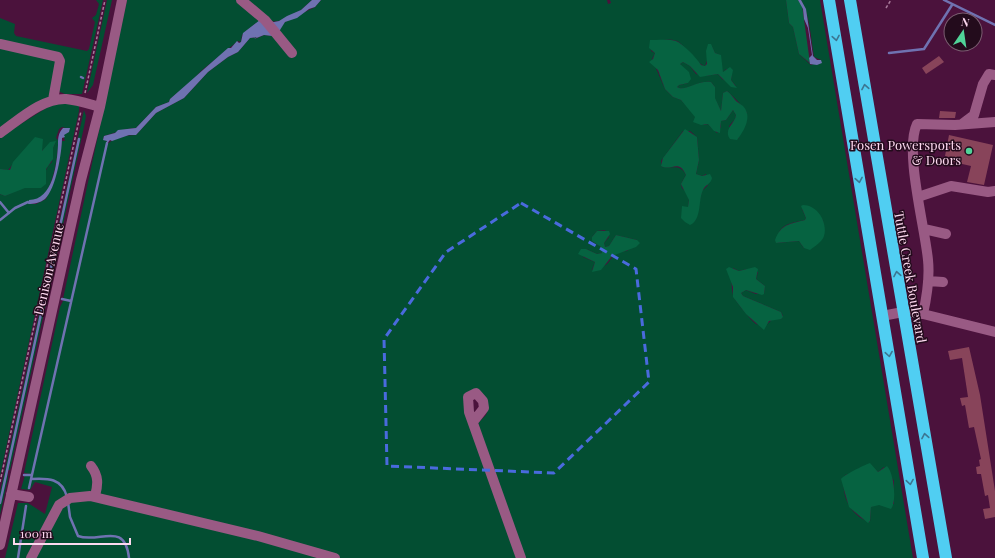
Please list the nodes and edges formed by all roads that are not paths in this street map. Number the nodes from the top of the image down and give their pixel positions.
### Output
1 (122, 0) edge
2 (241, 0) edge
3 (829, 0) edge
4 (850, 0) edge
5 (0, 44) edge
6 (292, 53) dead end
7 (995, 75) edge
8 (53, 100) junction
9 (100, 108) junction
10 (995, 122) edge
11 (960, 125) junction
12 (0, 133) edge
13 (995, 191) edge
14 (918, 197) junction
15 (924, 228) junction
16 (946, 234) dead end
17 (928, 281) junction
18 (943, 282) dead end
19 (903, 312) junction
20 (923, 314) junction
21 (882, 316) junction
22 (995, 332) edge
23 (473, 422) dead end
24 (91, 466) dead end
25 (11, 494) junction
26 (95, 496) junction
27 (29, 497) dead end
28 (0, 544) edge
29 (31, 558) edge
30 (336, 558) edge
31 (521, 558) edge
32 (923, 558) edge
33 (946, 558) edge

1 - 9 street, Denison Avenue
2 - 6 street
3 -> 21 highway
19 -> 4 highway, Tuttle Creek Boulevard
5 - 8 street
7 - 11 street
8 - 9 street
8 - 12 street
9 - 25 street, Denison Avenue
10 - 11 street
11 - 14 street
13 - 14 street
14 - 15 street
15 - 16 street
15 - 17 street
17 - 18 street
17 - 20 street
19 - 20 street
19 - 21 street
33 -> 19 highway, Tuttle Creek Boulevard
20 - 22 street
21 -> 32 highway
23 - 31 street
24 - 26 street
25 - 27 street
25 - 28 street, Denison Avenue
26 - 29 street
26 - 30 street

